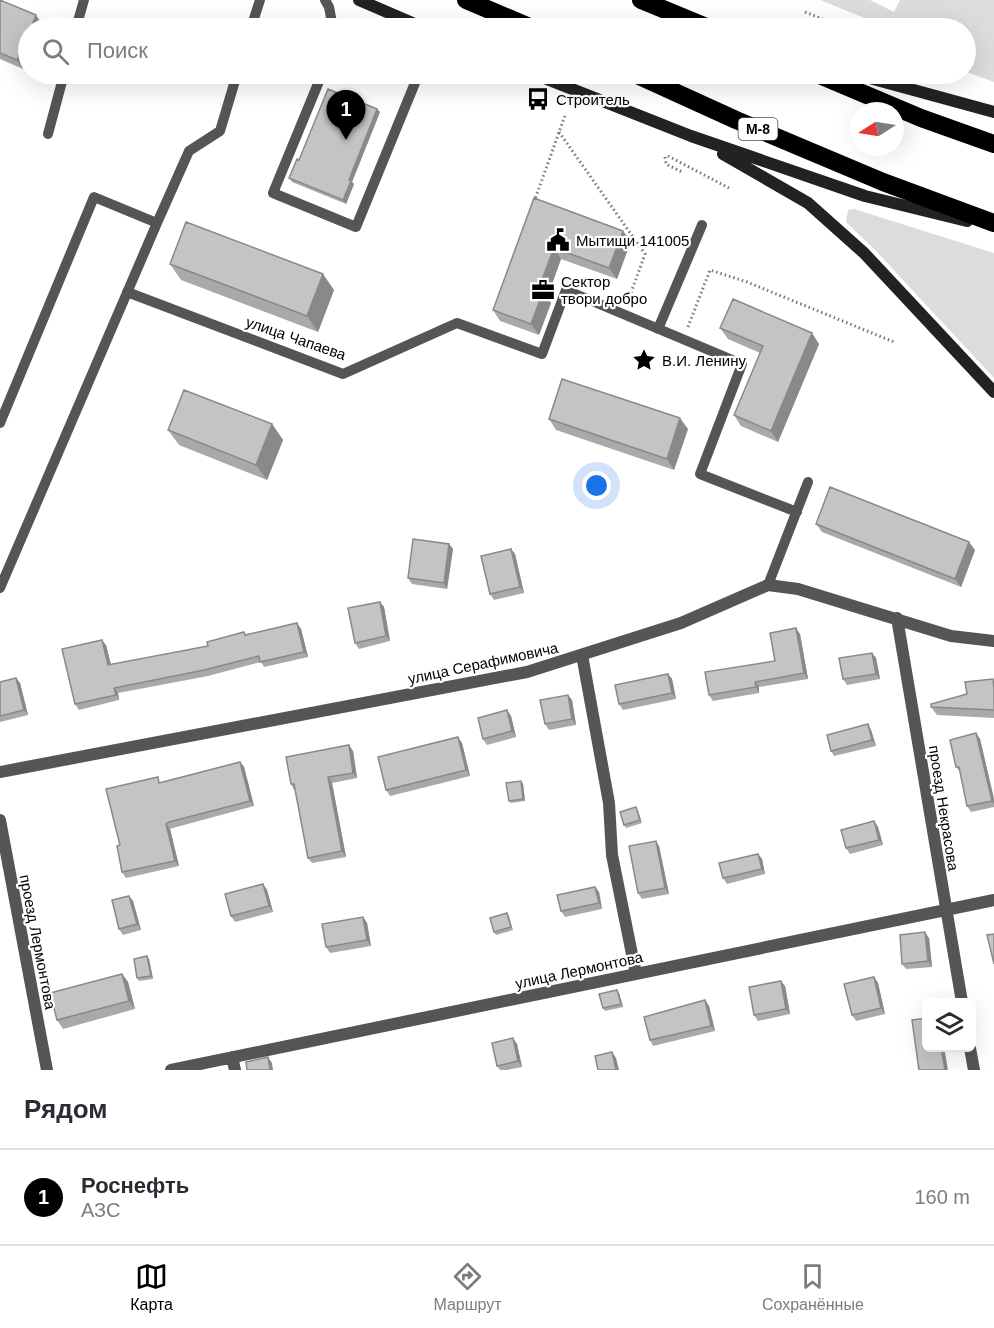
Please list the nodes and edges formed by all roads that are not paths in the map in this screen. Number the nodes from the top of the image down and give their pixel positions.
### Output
1 (84, 0) edge
2 (260, 0) edge
3 (325, 0) edge
4 (359, 0) edge
5 (466, 0) edge
6 (641, 0) edge
7 (79, 18) edge
8 (254, 18) edge
9 (331, 18) edge
10 (401, 18) edge
11 (508, 18) edge
12 (685, 18) edge
13 (61, 84) edge
14 (234, 84) edge
15 (318, 84) edge
16 (412, 84) edge
17 (559, 84) edge
18 (656, 84) edge
19 (841, 84) edge
20 (892, 84) edge
21 (994, 112) edge
22 (48, 134) dead end
23 (691, 136) junction
24 (994, 144) edge
25 (157, 223) junction
26 (702, 225) dead end
27 (994, 225) edge
28 (127, 292) junction
29 (658, 328) junction
30 (994, 392) edge
31 (0, 423) edge
32 (808, 482) dead end
33 (797, 512) junction
34 (768, 585) junction
35 (0, 588) edge
36 (897, 618) junction
37 (994, 640) edge
38 (582, 655) junction
39 (0, 772) edge
40 (0, 820) edge
41 (994, 900) edge
42 (945, 910) junction
43 (636, 974) junction
44 (961, 998) edge
45 (971, 1052) edge
46 (233, 1064) edge
47 (47, 1070) edge
48 (171, 1070) edge
49 (974, 1070) edge

1 - 7 lane
2 - 8 lane
3 - 9 lane
4 - 10 street
5 - 11 highway
6 - 12 highway
13 - 22 lane
14 - 25 lane
15 - 16 lane
17 - 23 street
18 - 27 highway, М-8
19 - 24 highway
20 - 21 street
23 - 27 street
23 - 30 street
25 - 28 lane
25 - 31 lane
26 - 29 lane
28 - 29 lane, улица Чапаева
28 - 35 lane
29 - 33 lane, улица Чапаева
32 - 33 lane
33 - 34 lane
34 - 36 street
34 - 38 street, улица Серафимовича
36 - 37 street
36 - 42 street, проезд Некрасова
38 - 39 street, улица Серафимовича
38 - 43 street
40 - 47 street, проезд Лермонтова
41 - 42 street, улица Лермонтова
42 - 43 street, улица Лермонтова
42 - 44 street, проезд Некрасова
43 - 46 street, улица Лермонтова
45 - 49 street
46 - 48 street, улица Лермонтова

